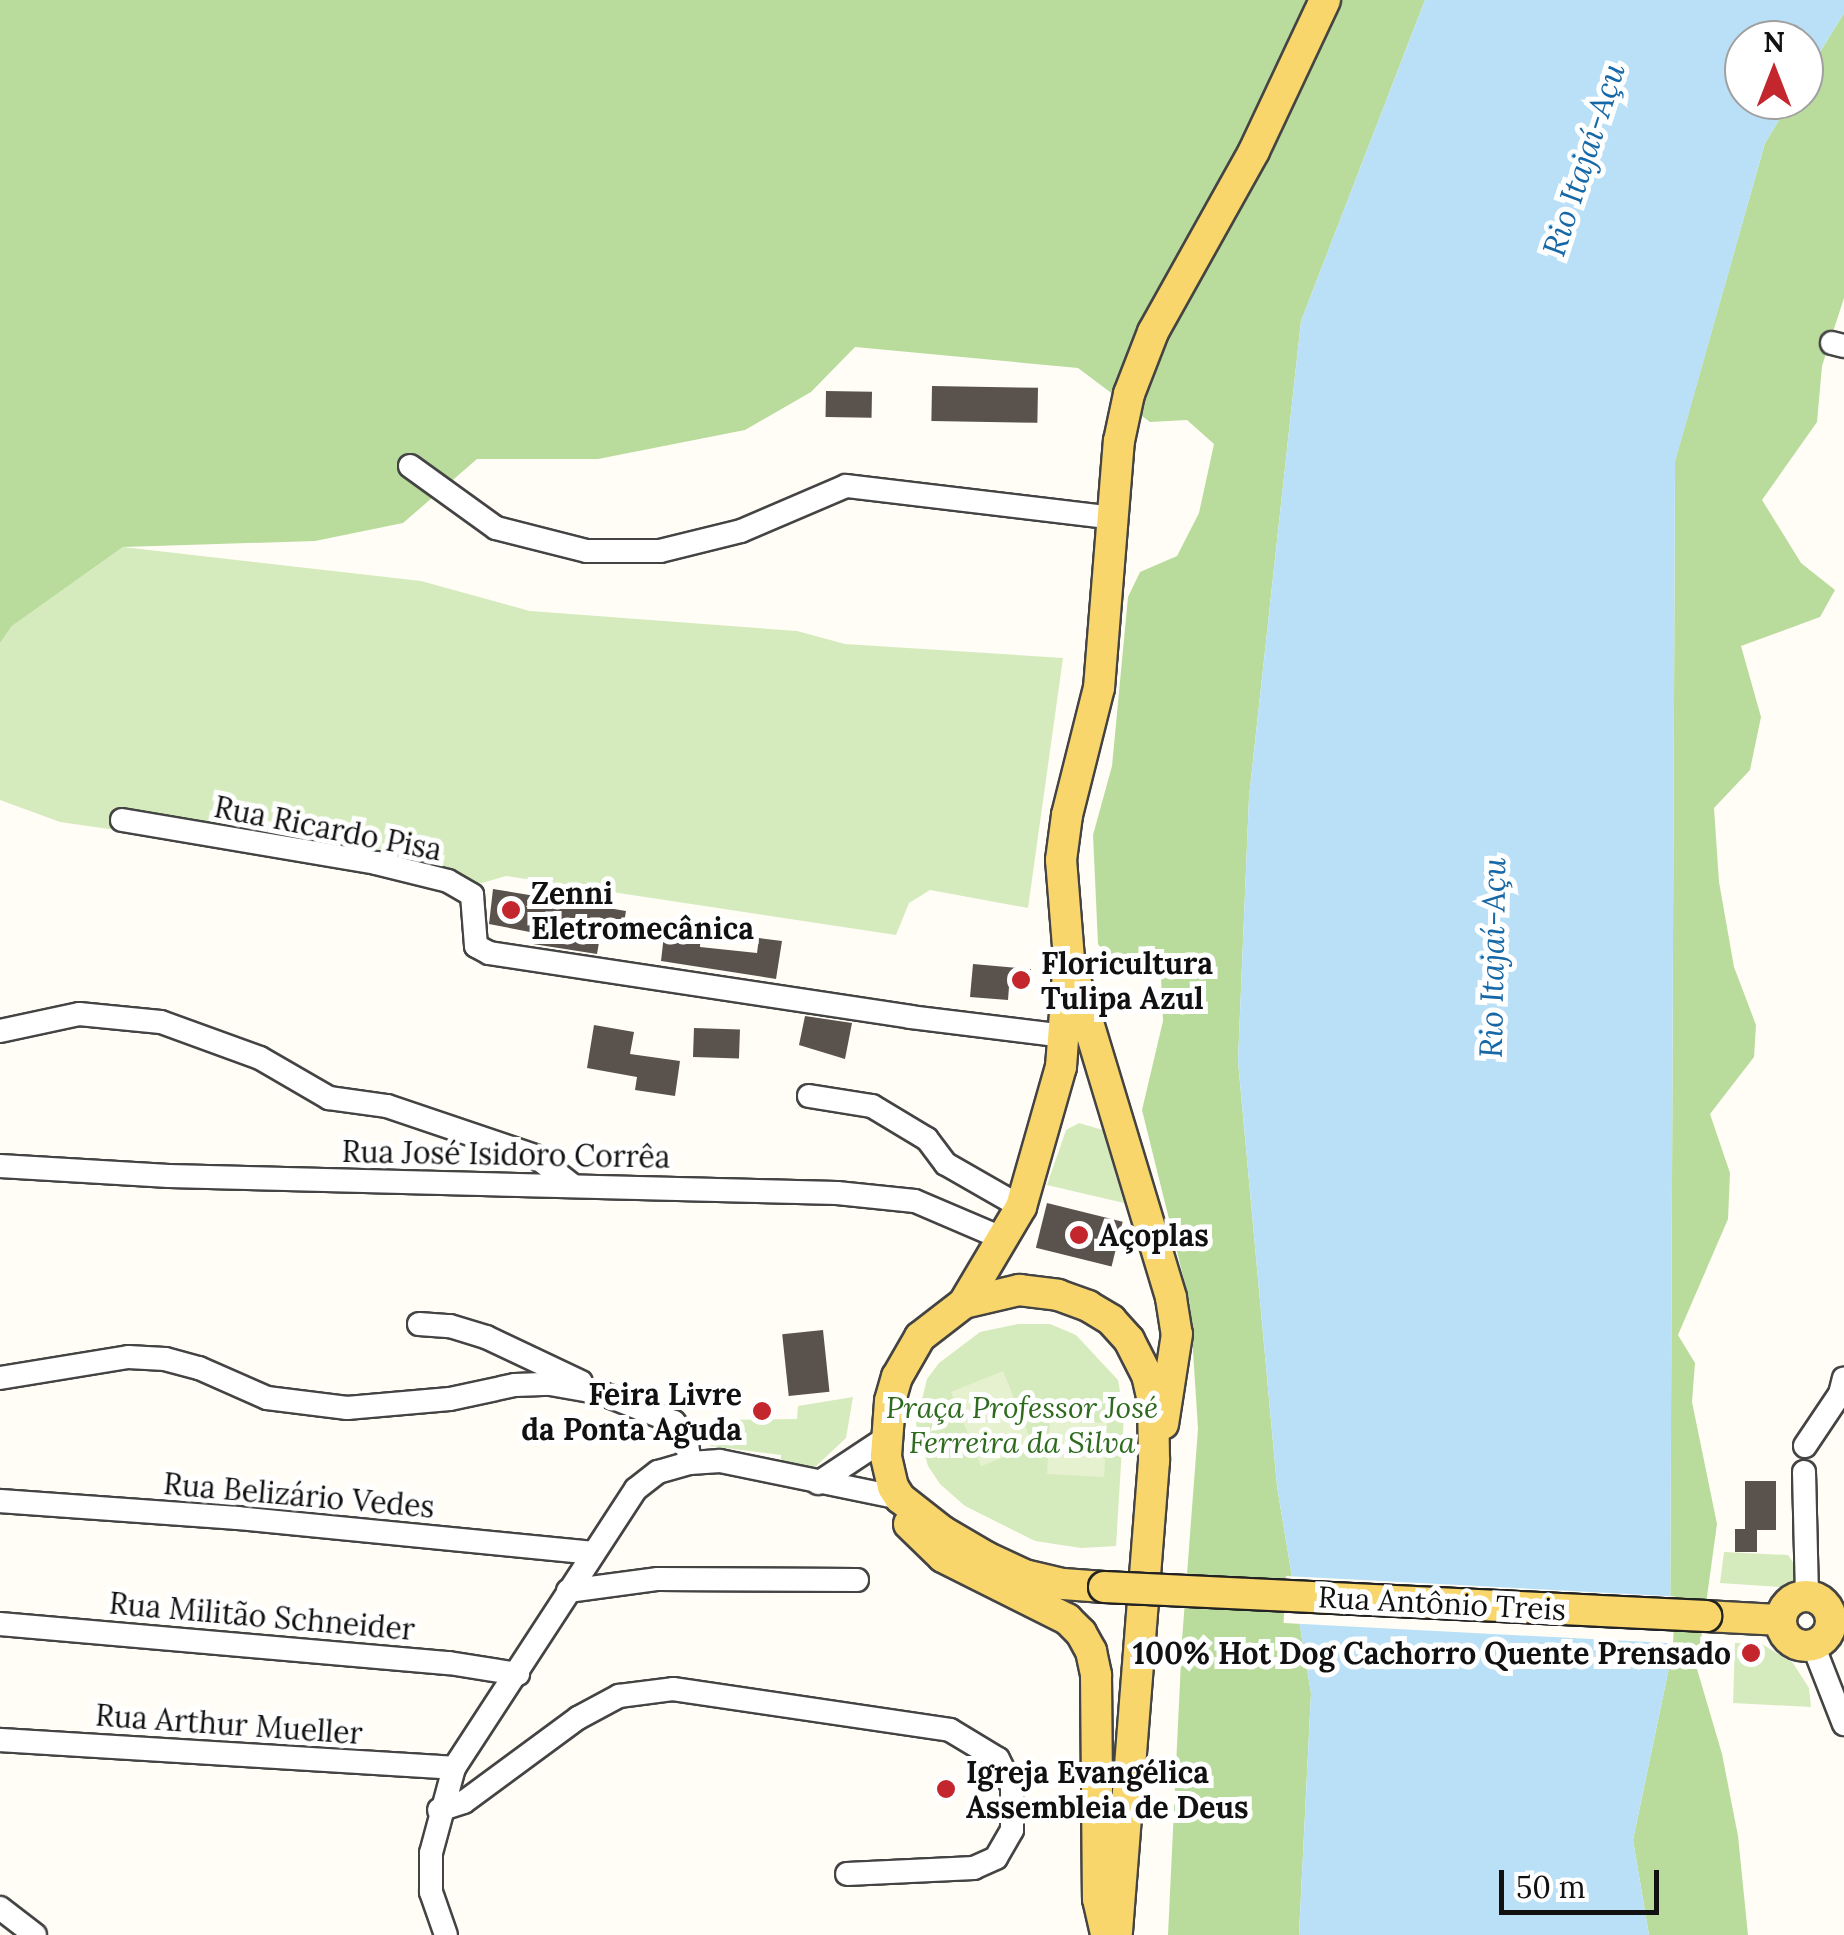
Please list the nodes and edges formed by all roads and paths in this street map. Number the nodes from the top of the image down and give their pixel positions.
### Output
1 (1325, 0) edge
2 (410, 466) dead end
3 (1113, 518) junction
4 (122, 820) dead end
5 (1068, 959) junction
6 (0, 1031) edge
7 (1064, 1036) junction
8 (809, 1096) dead end
9 (1053, 1101) junction
10 (1119, 1118) junction
11 (0, 1166) edge
12 (572, 1185) junction
13 (1021, 1207) junction
14 (1004, 1239) junction
15 (964, 1304) junction
16 (419, 1324) dead end
17 (0, 1378) edge
18 (1844, 1378) edge
19 (602, 1393) junction
20 (886, 1438) junction
21 (1805, 1446) dead end
22 (1154, 1460) junction
23 (690, 1463) junction
24 (1804, 1472) dead end
25 (818, 1482) junction
26 (900, 1498) junction
27 (0, 1501) edge
28 (592, 1553) junction
29 (857, 1580) dead end
30 (568, 1591) junction
31 (1807, 1596) junction
32 (1781, 1620) junction
33 (0, 1624) edge
34 (1829, 1630) edge
35 (518, 1674) junction
36 (1844, 1724) edge
37 (0, 1740) edge
38 (454, 1768) junction
39 (439, 1810) junction
40 (848, 1874) dead end
41 (0, 1908) edge
42 (36, 1935) edge
43 (446, 1935) edge
44 (1106, 1935) edge
45 (1118, 1935) edge

1 - 3 main road
2 - 3 street
3 - 5 main road
4 - 7 street, Rua Ricardo Pisa
5 - 7 main road
5 - 10 main road
6 - 12 street
7 - 9 main road
8 - 13 street
9 - 10 main road
9 - 13 main road
10 - 22 main road
11 - 12 street, Rua José Isidoro Corrêa
12 - 14 street, Rua José Isidoro Corrêa
13 - 14 main road
14 - 15 main road
15 - 20 main road
15 - 22 main road
16 - 19 street
17 - 19 street
18 - 21 street
19 - 23 street
20 - 25 street
20 - 26 main road
22 - 45 main road
23 - 25 street
23 - 28 street
24 - 31 street
25 - 26 street
26 - 32 main road, Rua Antônio Treis, bridge
26 - 44 main road
27 - 28 street, Rua Belizário Vedes
28 - 30 street
29 - 30 street
30 - 35 street
31 - 32 main road
31 - 34 main road
32 - 34 main road
33 - 35 street, Rua Militão Schneider
34 - 36 street
35 - 38 street
37 - 38 street, Rua Arthur Mueller
38 - 39 street
39 - 40 street
39 - 43 street
41 - 42 street

